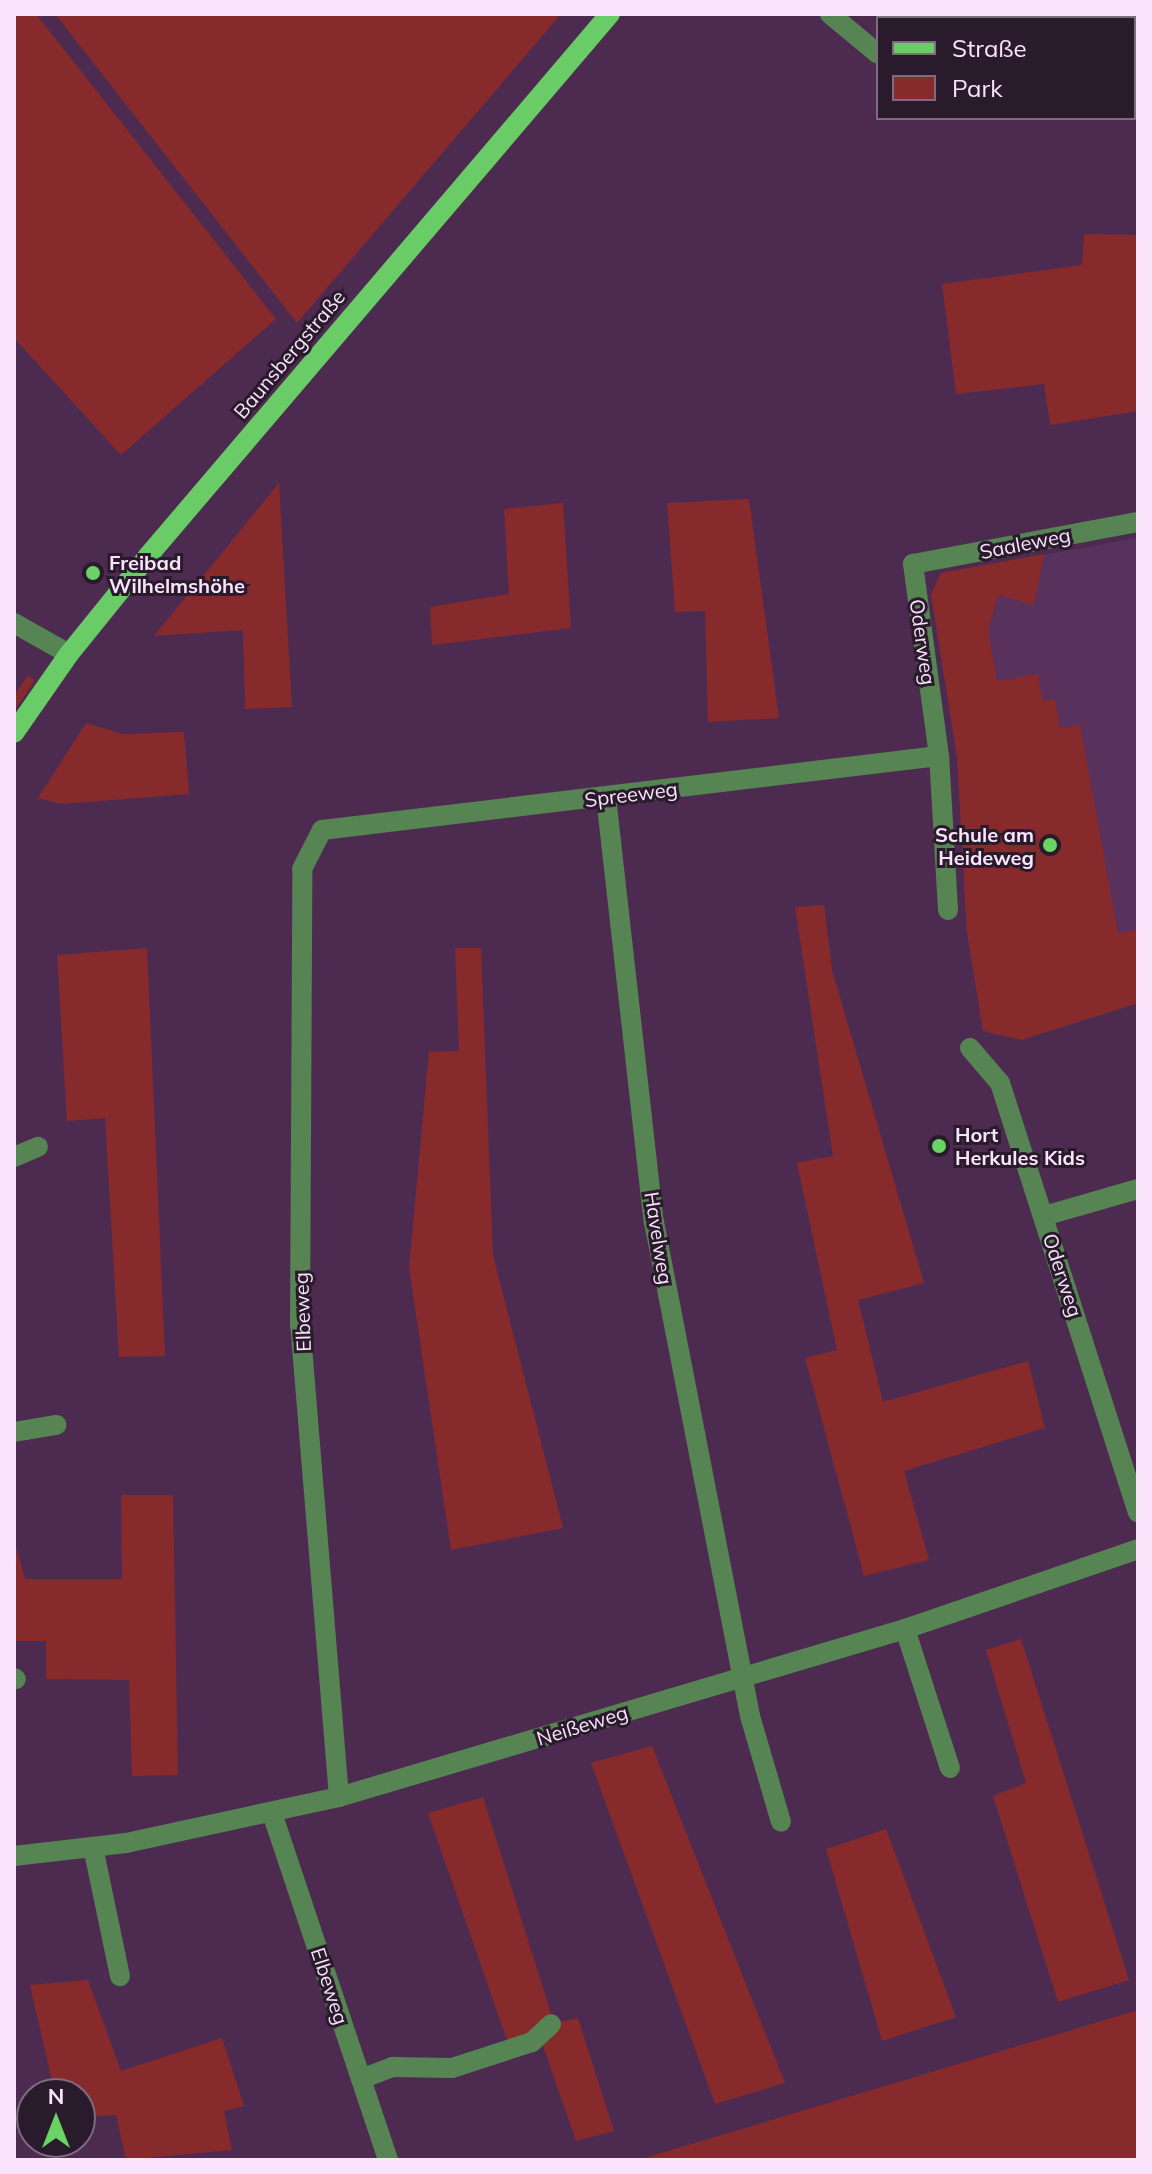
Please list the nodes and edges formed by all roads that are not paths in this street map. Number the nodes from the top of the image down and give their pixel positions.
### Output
1 (610, 14) edge
2 (830, 14) edge
3 (876, 52) edge
4 (1138, 522) edge
5 (913, 564) joint
6 (14, 623) edge
7 (69, 654) junction
8 (14, 733) edge
9 (939, 756) junction
10 (606, 797) junction
11 (322, 830) joint
12 (948, 910) dead end
13 (970, 1048) dead end
14 (38, 1147) dead end
15 (14, 1157) edge
16 (1138, 1189) edge
17 (1044, 1216) junction
18 (56, 1425) dead end
19 (14, 1432) edge
20 (1138, 1512) edge
21 (1138, 1549) edge
22 (905, 1629) junction
23 (742, 1676) junction
24 (950, 1768) dead end
25 (339, 1797) junction
26 (272, 1813) junction
27 (781, 1822) dead end
28 (93, 1847) junction
29 (14, 1856) edge
30 (120, 1976) dead end
31 (551, 2024) dead end
32 (361, 2079) junction
33 (388, 2160) edge

1 - 7 main road, Baunsbergstraße
2 - 3 street
4 - 5 street, Saaleweg
5 - 9 street, Oderweg
6 - 7 street
7 - 8 main road, Baunsbergstraße
9 - 10 street, Spreeweg
9 - 12 street, Oderweg
10 - 11 street, Spreeweg
10 - 23 street, Havelweg
11 - 25 street, Elbeweg
13 - 17 street, Oderweg
14 - 15 street
16 - 17 street
17 - 20 street, Oderweg
18 - 19 street
21 - 22 street, Neißeweg
22 - 23 street, Neißeweg
22 - 24 street
23 - 25 street, Neißeweg
23 - 27 street, Havelweg
25 - 26 street, Neißeweg
26 - 28 street, Neißeweg
26 - 32 street, Elbeweg
28 - 29 street, Neißeweg
28 - 30 street
31 - 32 street
32 - 33 street, Elbeweg

